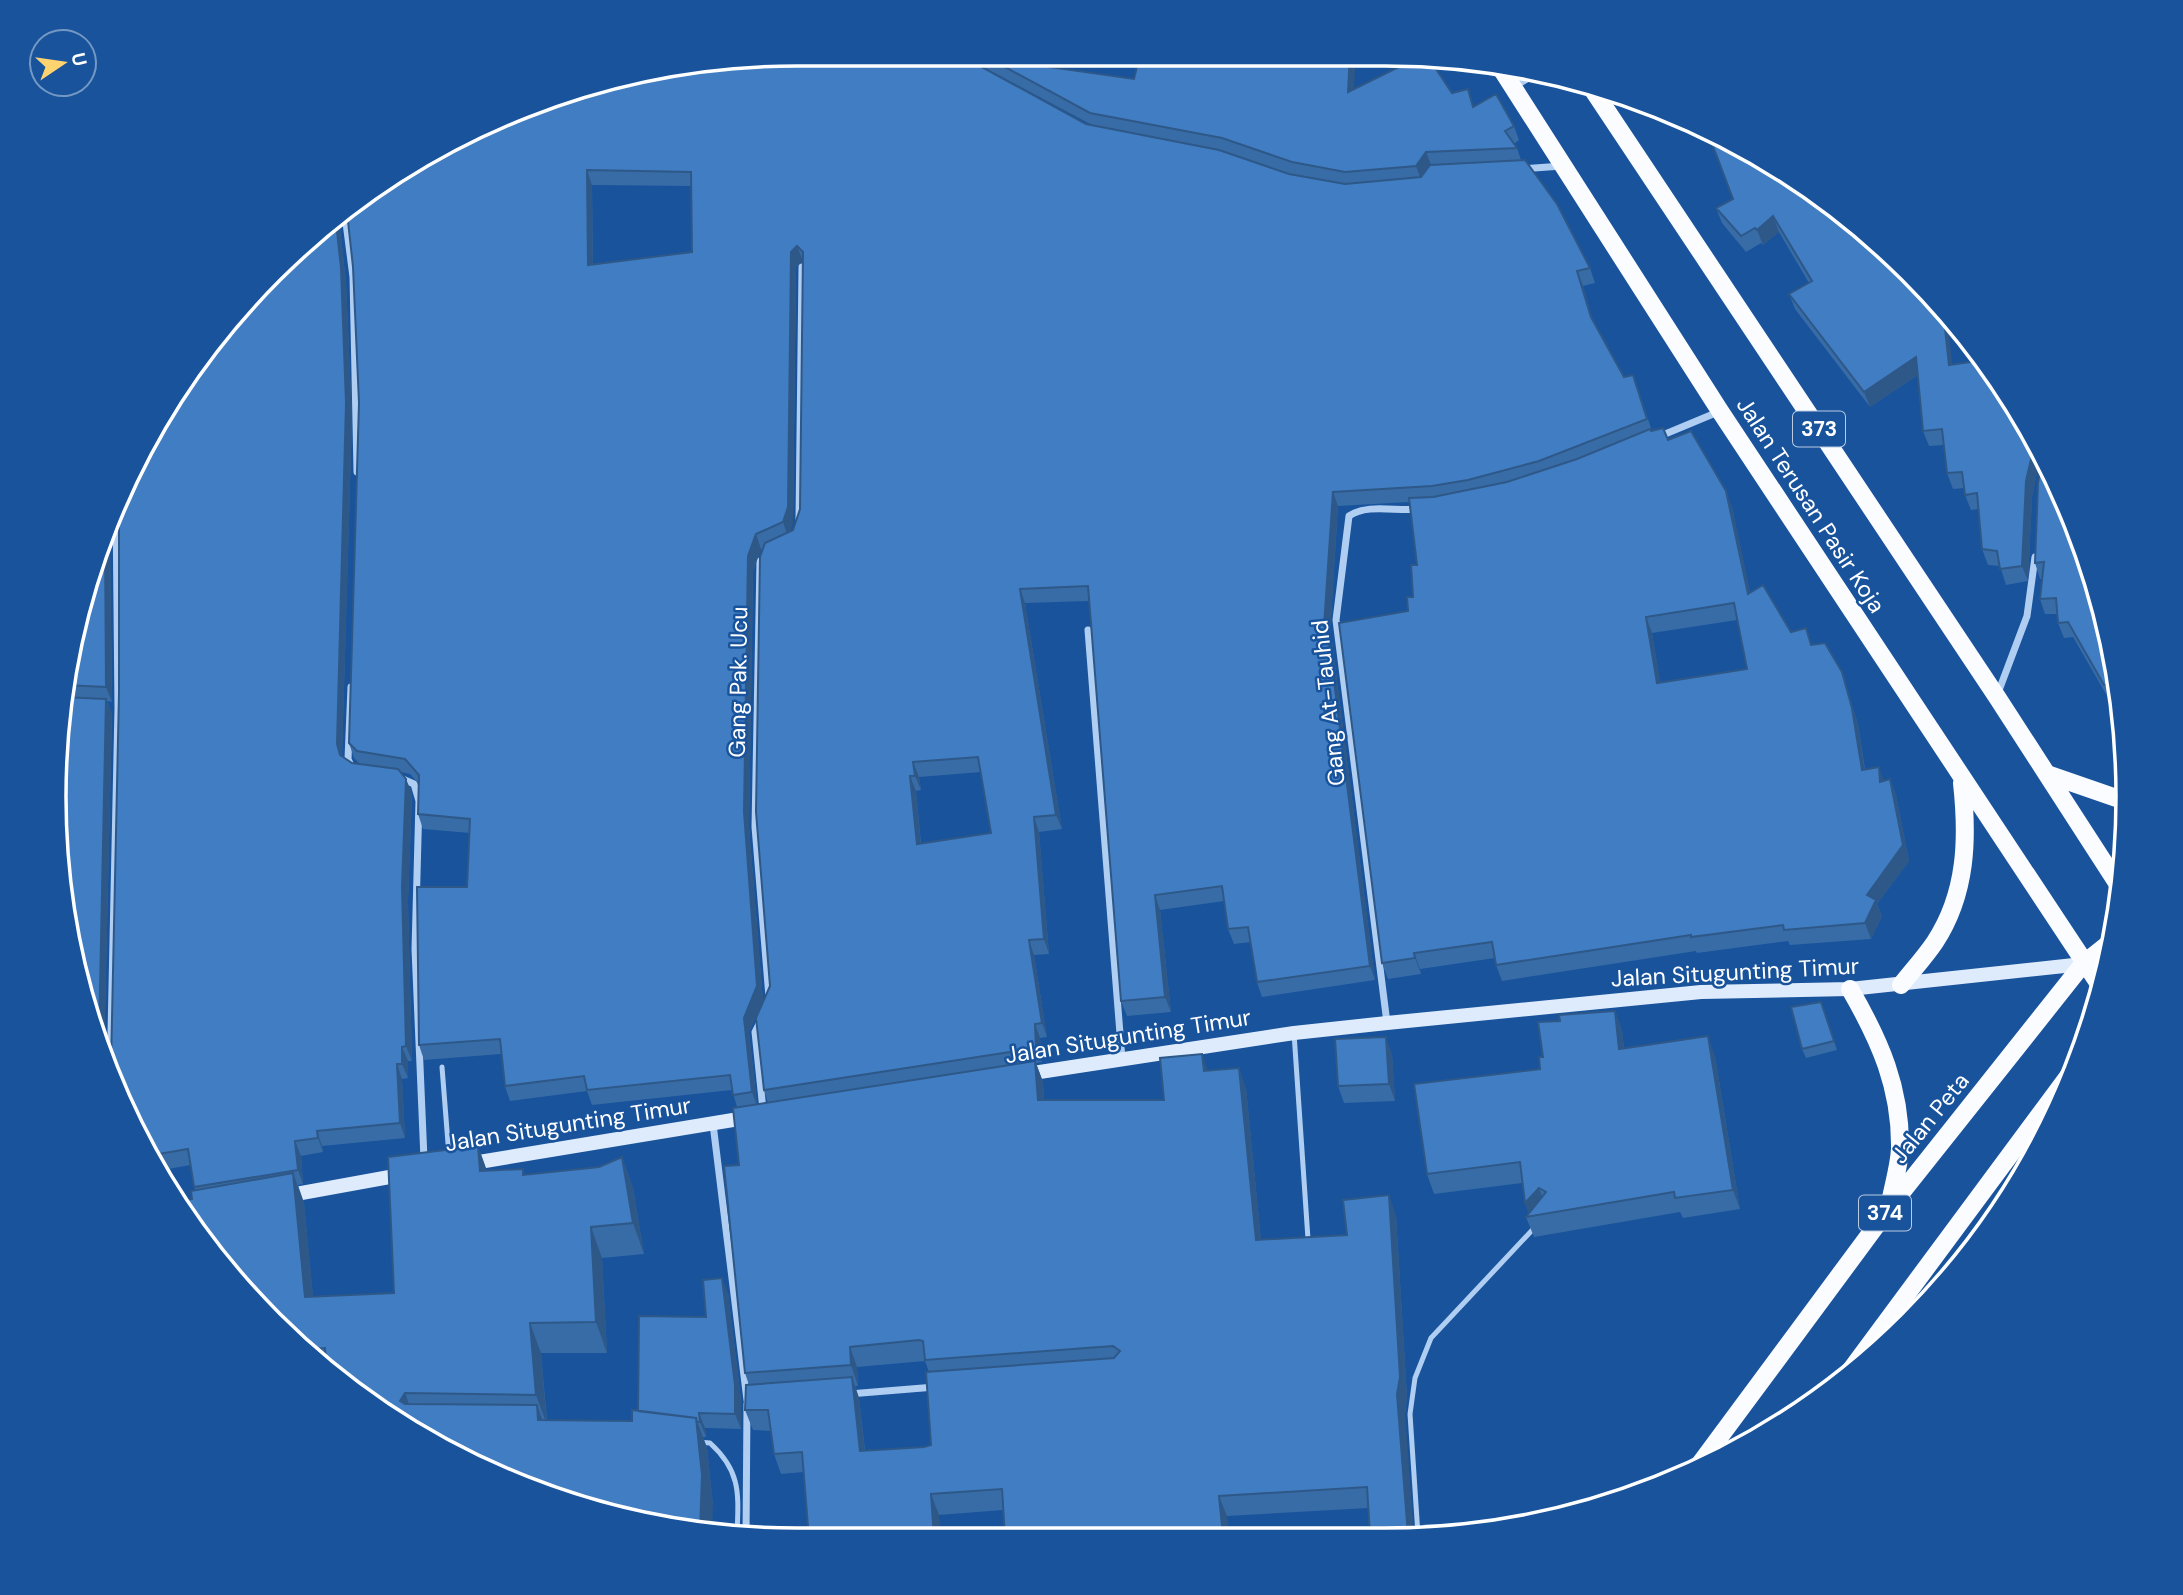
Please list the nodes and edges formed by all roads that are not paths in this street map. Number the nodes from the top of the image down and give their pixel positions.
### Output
1 (1508, 78) edge
2 (1525, 80) edge
3 (1514, 87) junction
4 (1599, 99) edge
5 (1566, 166) junction
6 (1513, 170) edge
7 (346, 223) edge
8 (803, 267) edge
9 (1720, 411) junction
10 (1644, 443) edge
11 (357, 482) edge
12 (1431, 508) edge
13 (118, 530) edge
14 (796, 532) edge
15 (118, 535) joint
16 (767, 550) edge
17 (2036, 554) edge
18 (1088, 631) edge
19 (351, 676) edge
20 (1997, 697) junction
21 (107, 707) edge
22 (118, 708) junction
23 (360, 772) edge
24 (2047, 774) junction
25 (383, 775) edge
26 (1962, 777) junction
27 (2116, 798) edge
28 (2112, 875) edge
29 (2100, 951) edge
30 (2083, 964) junction
31 (2094, 978) edge
32 (1900, 985) junction
33 (1850, 989) junction
34 (1387, 1023) junction
35 (1294, 1034) junction
36 (111, 1047) edge
37 (1122, 1060) junction
38 (442, 1067) dead end
39 (1012, 1077) edge
40 (2052, 1097) edge
41 (770, 1114) joint
42 (713, 1123) junction
43 (2036, 1131) edge
44 (2023, 1133) junction
45 (450, 1166) junction
46 (425, 1171) junction
47 (266, 1199) edge
48 (1890, 1207) junction
49 (1539, 1223) edge
50 (1308, 1239) edge
51 (1867, 1347) edge
52 (945, 1386) edge
53 (836, 1395) edge
54 (747, 1400) junction
55 (757, 1400) edge
56 (683, 1440) edge
57 (1707, 1454) edge
58 (737, 1526) edge
59 (746, 1527) edge
60 (1418, 1528) edge

1 - 3 main road, Jalan Terusan Pasir Koja
2 - 3 street
3 - 5 main road, Jalan Terusan Pasir Koja
4 - 20 main road, Jalan Terusan Pasir Koja / 373
5 - 6 street
5 - 9 main road, Jalan Terusan Pasir Koja
7 - 11 street
8 - 14 street
9 - 10 street
9 - 26 main road, Jalan Terusan Pasir Koja
12 - 34 street, Gang At-Tauhid
13 - 15 street
15 - 22 street
16 - 41 street, Gang Pak. Ucu
17 - 20 street
18 - 37 street
19 - 23 street
20 - 24 main road, Jalan Terusan Pasir Koja / 373
21 - 22 street
22 - 36 street
24 - 27 main road
24 - 28 main road, Jalan Terusan Pasir Koja / 373
25 - 46 street
26 - 30 main road, Jalan Terusan Pasir Koja
26 - 32 main road
29 - 30 main road, Jalan Peta / 374
30 - 31 main road, Jalan Terusan Pasir Koja
30 - 32 street, Jalan Situgunting Timur
30 - 48 main road, Jalan Peta / 374
32 - 33 street, Jalan Situgunting Timur
33 - 34 street, Jalan Situgunting Timur
33 - 48 main road
34 - 35 street, Jalan Situgunting Timur
35 - 37 street, Jalan Situgunting Timur
35 - 50 lane
37 - 39 street, Jalan Situgunting Timur
38 - 45 lane
40 - 44 main road, 374
41 - 42 street, Jalan Situgunting Timur
42 - 45 street, Jalan Situgunting Timur
42 - 54 street
43 - 44 main road
44 - 51 main road, 374
45 - 46 street, Jalan Situgunting Timur
46 - 47 street, Jalan Situgunting Timur
48 - 57 main road, Jalan Peta / 374
49 - 60 lane
52 - 53 street
54 - 55 street
54 - 59 street
56 - 58 lane

